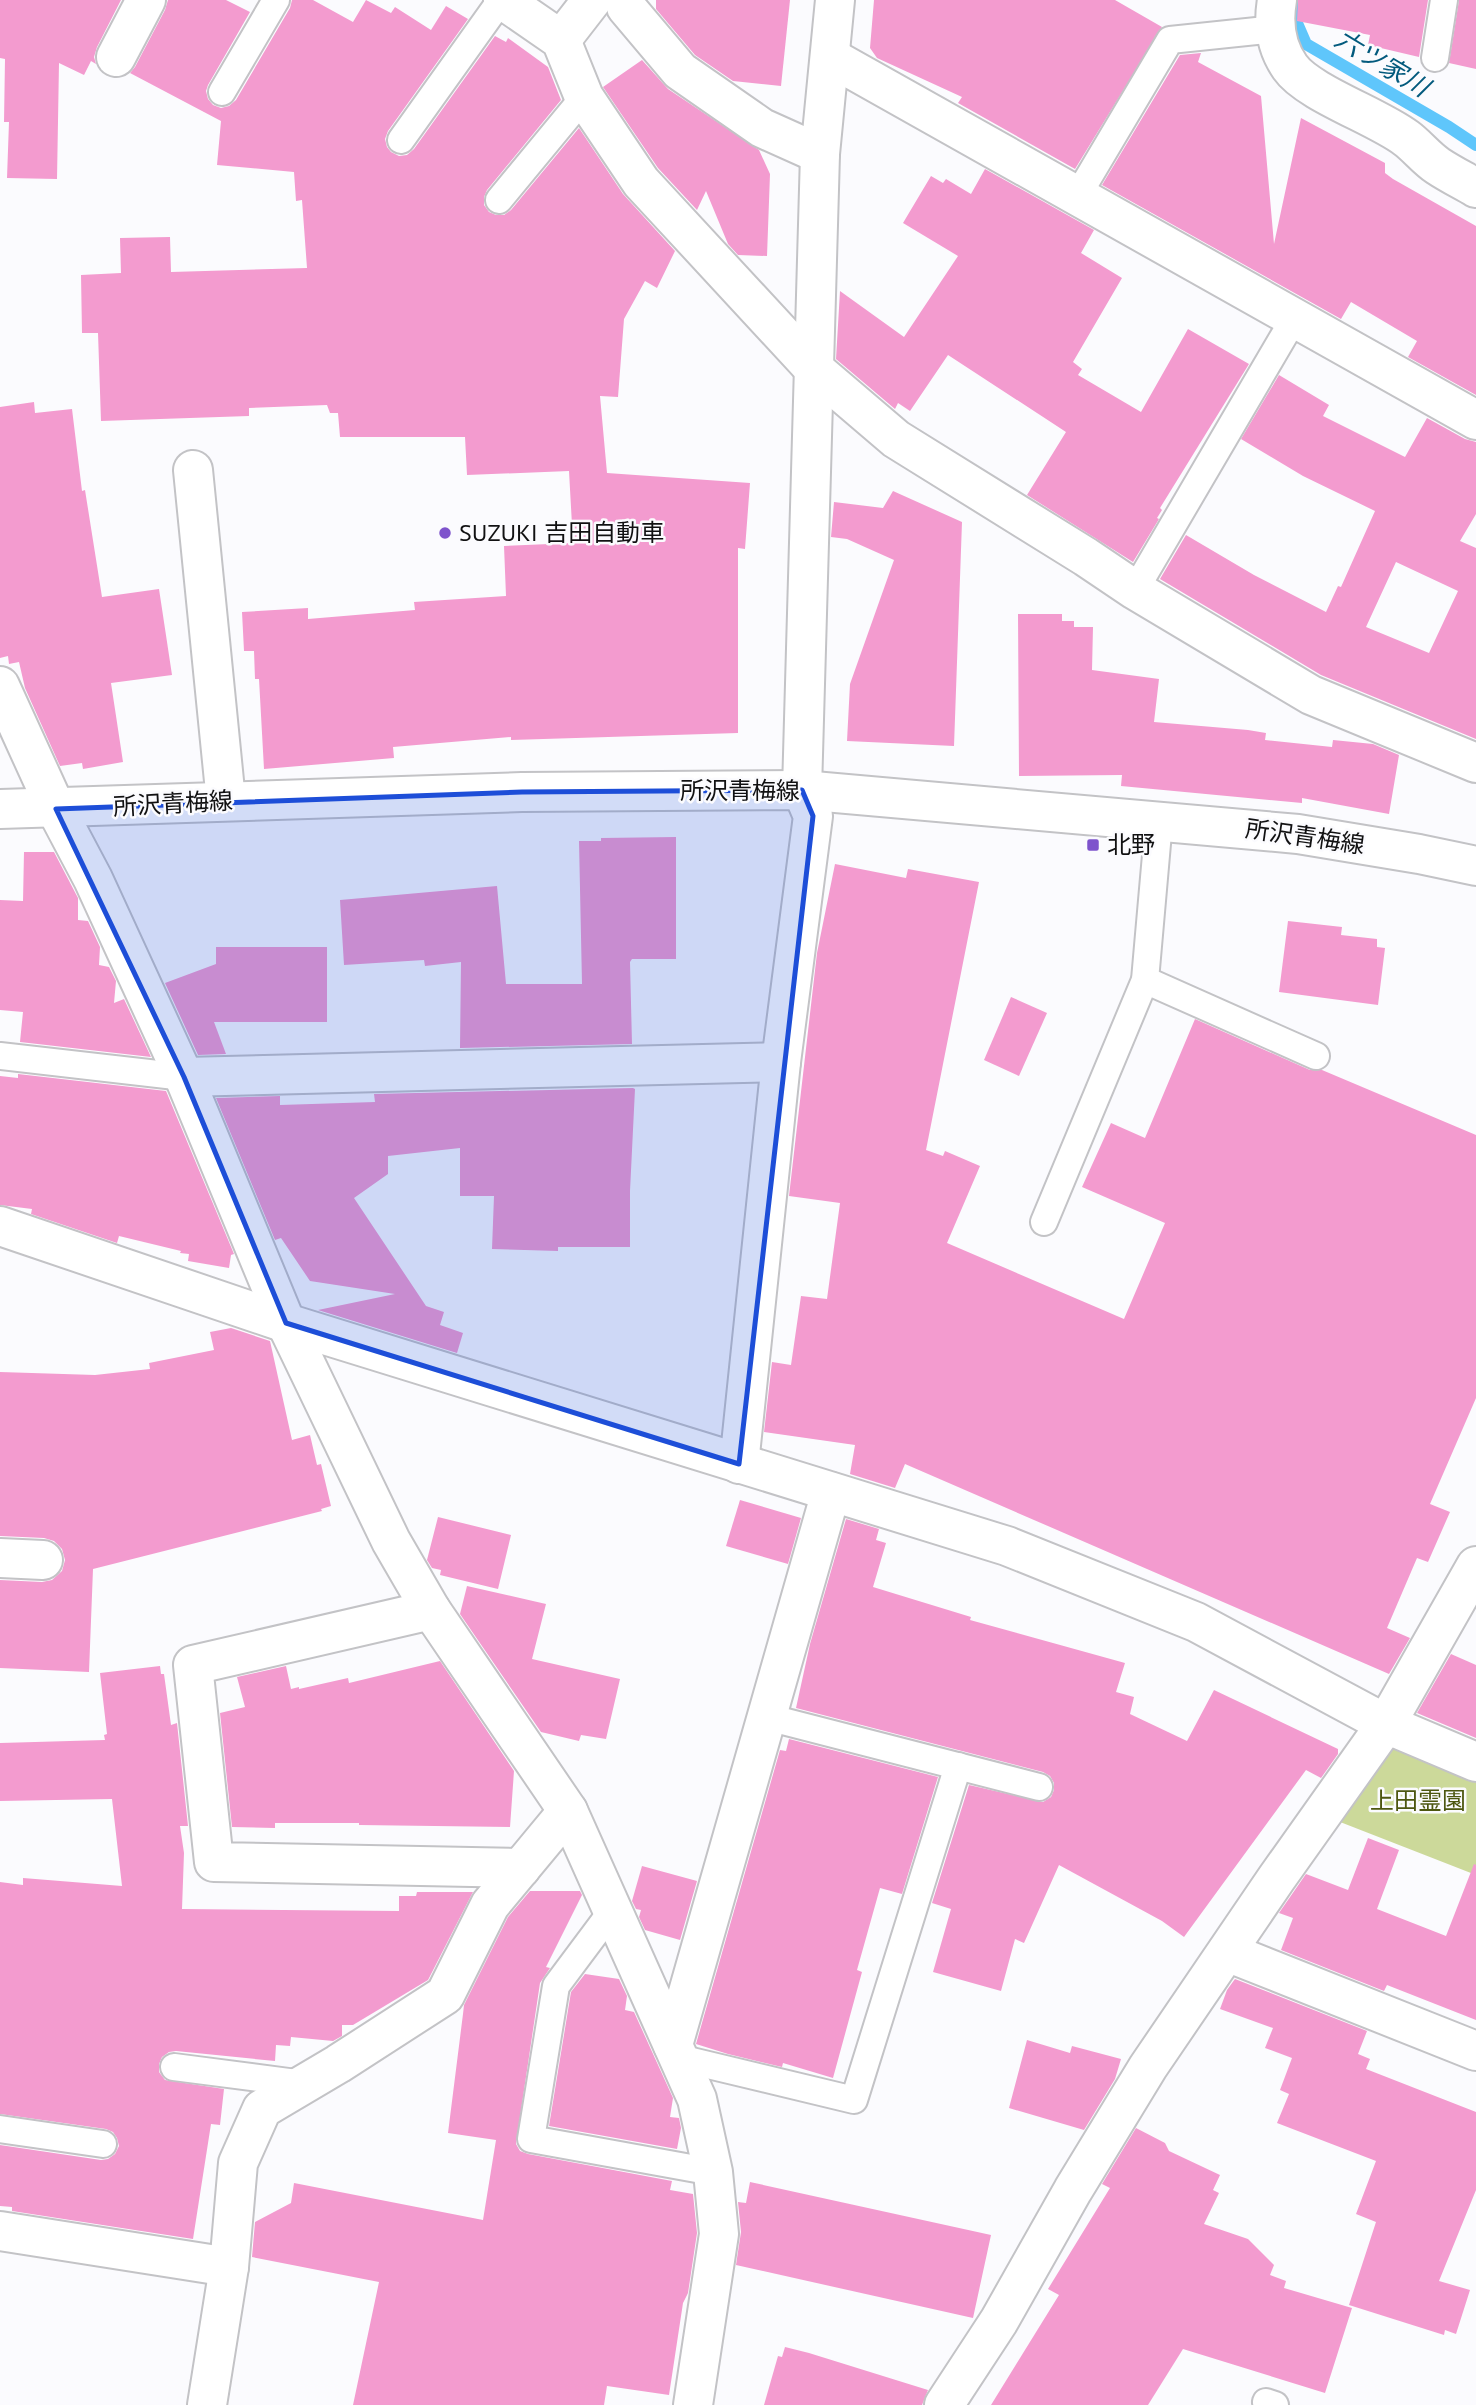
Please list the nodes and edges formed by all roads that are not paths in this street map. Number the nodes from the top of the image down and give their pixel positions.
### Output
1 (146, 0) edge
2 (276, 0) edge
3 (502, 0) edge
4 (592, 0) edge
5 (625, 0) edge
6 (835, 0) edge
7 (1444, 0) edge
8 (1277, 15) edge
9 (561, 40) junction
10 (117, 57) dead end
11 (830, 57) junction
12 (1435, 58) dead end
13 (222, 92) dead end
14 (584, 97) junction
15 (401, 140) dead end
16 (820, 154) junction
17 (1476, 188) edge
18 (1078, 195) junction
19 (499, 200) dead end
20 (1295, 317) junction
21 (814, 369) junction
22 (1476, 420) edge
23 (193, 470) dead end
24 (1135, 590) junction
25 (0, 686) edge
26 (1476, 763) edge
27 (803, 790) junction
28 (226, 801) junction
29 (0, 809) edge
30 (56, 809) junction
31 (1160, 821) junction
32 (1476, 866) edge
33 (1145, 980) junction
34 (0, 1056) edge
35 (1317, 1056) dead end
36 (781, 1062) junction
37 (184, 1077) junction
38 (1044, 1222) dead end
39 (0, 1226) edge
40 (286, 1323) junction
41 (739, 1464) junction
42 (831, 1492) junction
43 (0, 1558) edge
44 (43, 1560) dead end
45 (1476, 1566) edge
46 (431, 1610) junction
47 (767, 1717) junction
48 (1386, 1724) junction
49 (1476, 1762) edge
50 (958, 1766) junction
51 (1039, 1787) dead end
52 (568, 1811) junction
53 (521, 1868) junction
54 (612, 1910) junction
55 (1227, 1952) junction
56 (676, 2051) junction
57 (1476, 2051) edge
58 (174, 2067) dead end
59 (304, 2084) junction
60 (0, 2129) edge
61 (103, 2144) dead end
62 (713, 2172) junction
63 (0, 2231) edge
64 (229, 2267) junction
65 (207, 2405) edge
66 (693, 2405) edge
67 (944, 2405) edge

1 - 10 street
2 - 13 lane
3 - 9 street
3 - 15 lane
4 - 9 street
5 - 16 street
6 - 11 street
7 - 12 lane
8 - 17 street
8 - 18 lane
9 - 14 street
11 - 16 street
11 - 18 street
14 - 19 lane
14 - 21 street
16 - 21 street
18 - 20 street
20 - 22 street
20 - 24 lane
21 - 24 street
21 - 27 street
23 - 28 street
24 - 26 street
25 - 30 street
27 - 28 street, 所沢青梅線
27 - 31 street, 所沢青梅線
27 - 36 street
28 - 30 street, 所沢青梅線
29 - 30 street, 所沢青梅線
30 - 37 street
31 - 32 street, 所沢青梅線
31 - 33 lane
33 - 35 lane
33 - 38 lane
34 - 37 lane
36 - 37 street
36 - 41 street
37 - 40 street
39 - 40 street
40 - 41 street
40 - 46 street
41 - 42 street
42 - 47 street
42 - 48 street
43 - 44 street
45 - 48 street
46 - 52 street
46 - 53 street
47 - 50 lane
47 - 56 street
48 - 49 street
48 - 55 street
50 - 51 lane
50 - 56 lane
52 - 53 street
52 - 54 street
53 - 59 street
54 - 56 street
54 - 62 lane
55 - 57 street
55 - 67 street
56 - 62 street
58 - 59 lane
59 - 64 street
60 - 61 lane
62 - 66 street
63 - 64 street
64 - 65 street

